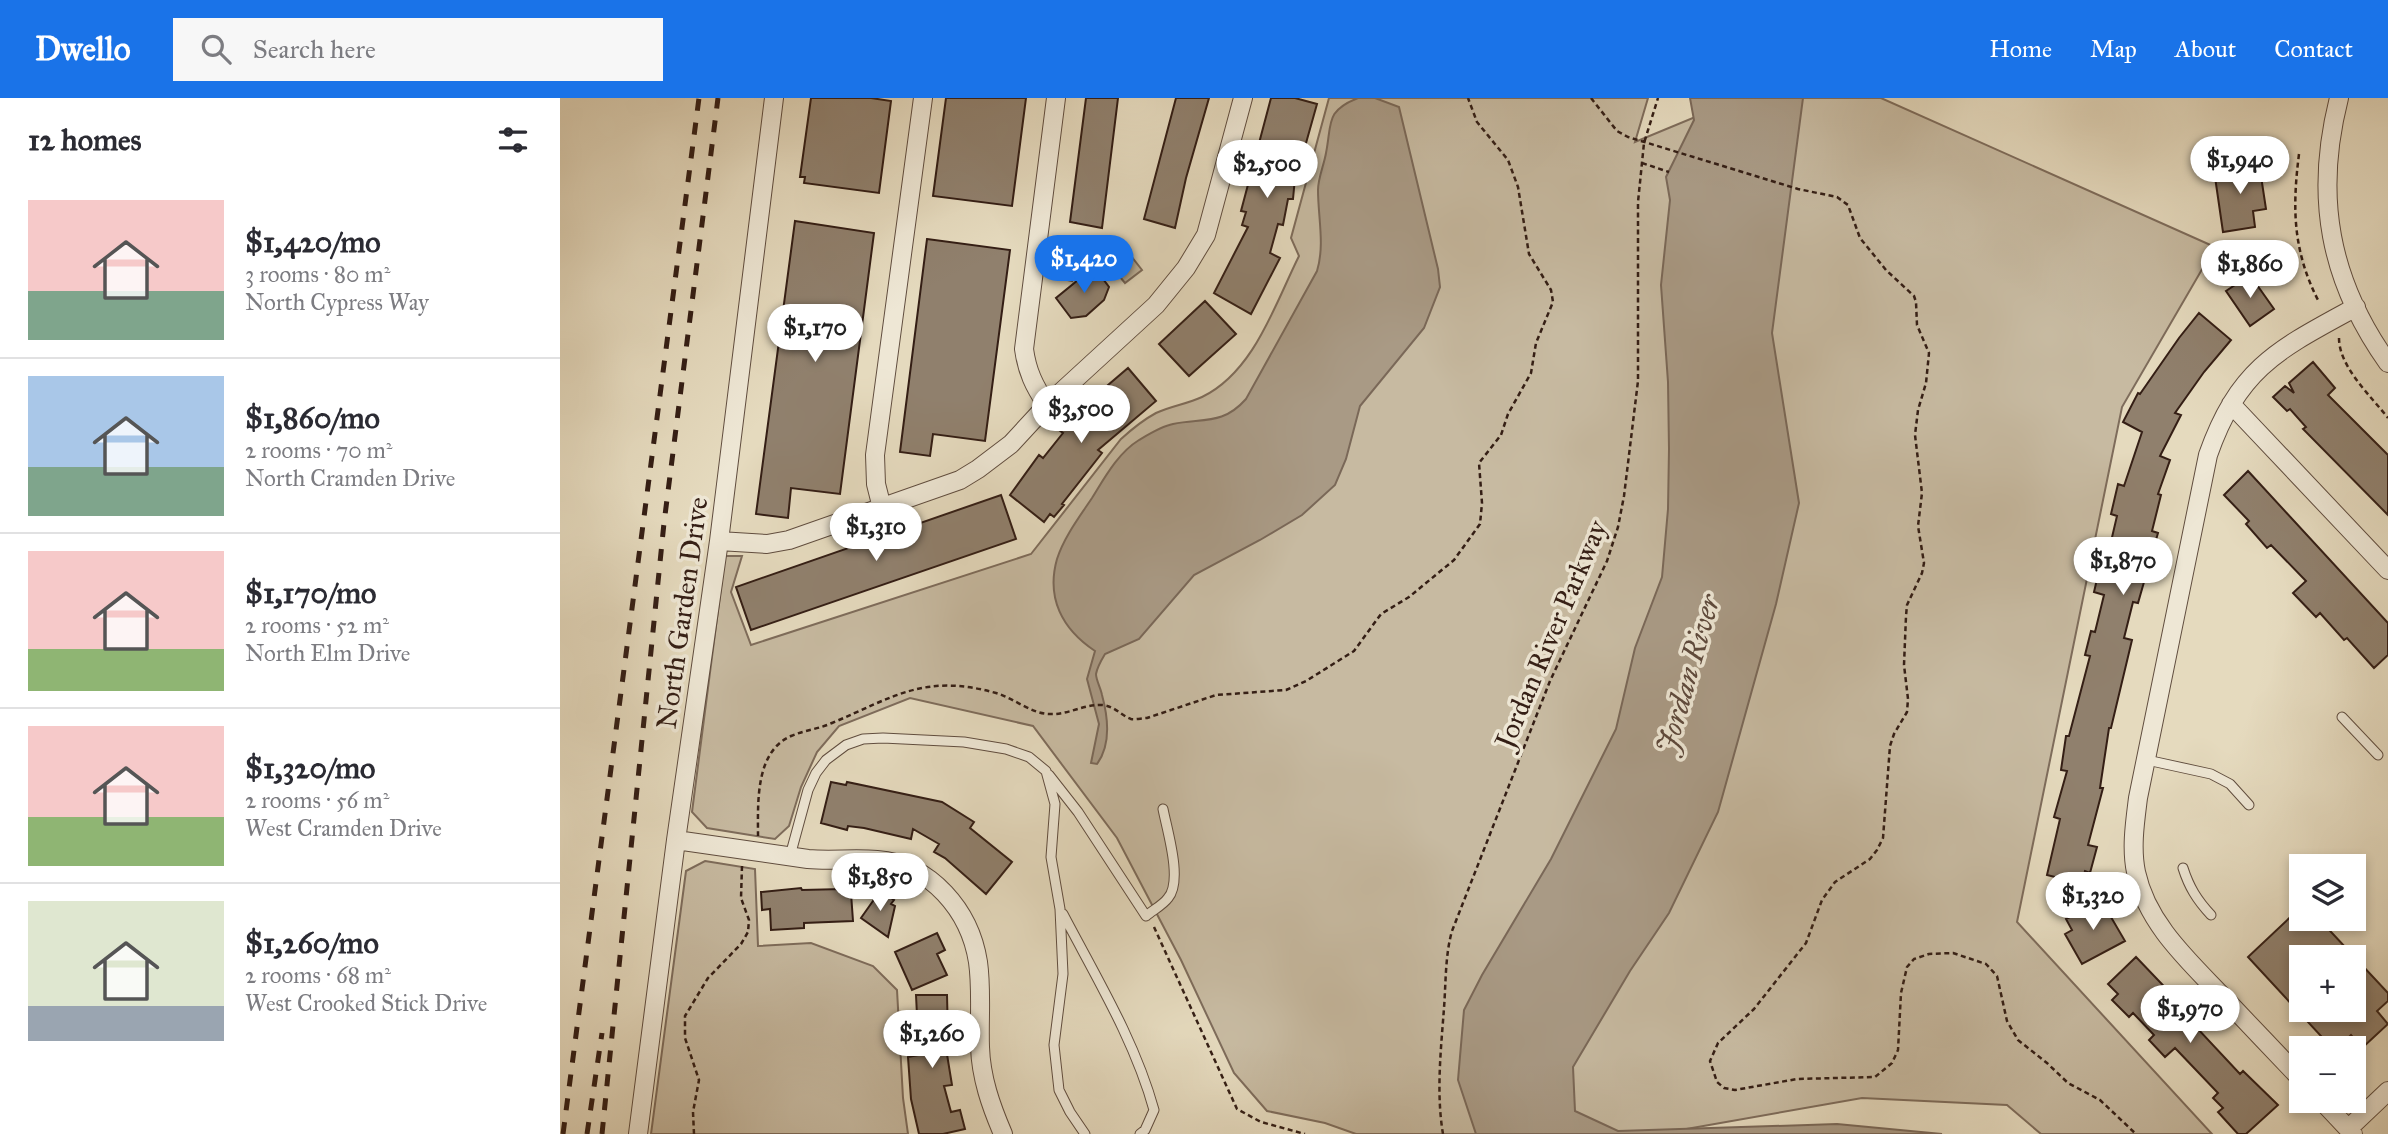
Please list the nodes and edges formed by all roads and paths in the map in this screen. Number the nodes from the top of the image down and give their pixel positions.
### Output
1 (774, 98) edge
2 (923, 98) edge
3 (1056, 98) edge
4 (1243, 98) edge
5 (1468, 98) edge
6 (1591, 98) edge
7 (1658, 98) edge
8 (2339, 98) edge
9 (1644, 143) junction
10 (2299, 154) dead end
11 (1642, 163) junction
12 (1668, 172) dead end
13 (2319, 302) dead end
14 (2356, 307) junction
15 (2339, 338) dead end
16 (2388, 363) edge
17 (2231, 404) junction
18 (1047, 405) junction
19 (2388, 418) edge
20 (881, 508) junction
21 (719, 541) junction
22 (2388, 570) edge
23 (1093, 705) dead end
24 (2342, 717) dead end
25 (2378, 755) dead end
26 (2147, 760) junction
27 (1046, 771) junction
28 (2249, 805) dead end
29 (1163, 809) dead end
30 (676, 841) junction
31 (790, 856) junction
32 (742, 866) dead end
33 (2183, 868) dead end
34 (1060, 909) junction
35 (2211, 915) dead end
36 (1146, 916) junction
37 (2289, 1066) edge
38 (2388, 1091) edge
39 (2334, 1113) edge
40 (2351, 1131) edge
41 (638, 1134) edge
42 (694, 1134) edge
43 (1003, 1134) edge
44 (1085, 1134) edge
45 (1140, 1134) edge
46 (1305, 1134) edge
47 (1443, 1134) edge
48 (2136, 1134) edge

1 - 21 street, North Garden Drive
2 - 20 street
3 - 18 street
4 - 18 street
5 - 23 path
6 - 9 path
7 - 9 path, Jordan River Parkway
8 - 14 street
9 - 11 path, Jordan River Parkway
9 - 48 path
10 - 13 path
11 - 12 path
11 - 47 path, Jordan River Parkway
14 - 16 street
14 - 17 street
15 - 19 path
17 - 22 street
17 - 26 street
18 - 20 street
20 - 21 street
21 - 30 street, North Garden Drive
24 - 25 lane
26 - 28 lane
26 - 37 street
27 - 31 lane
27 - 34 lane
27 - 36 lane
29 - 36 lane
30 - 31 street
30 - 41 street, North Garden Drive
31 - 43 street
32 - 42 path
33 - 35 lane
34 - 44 lane
34 - 45 lane
36 - 46 path
38 - 40 street
39 - 40 street

